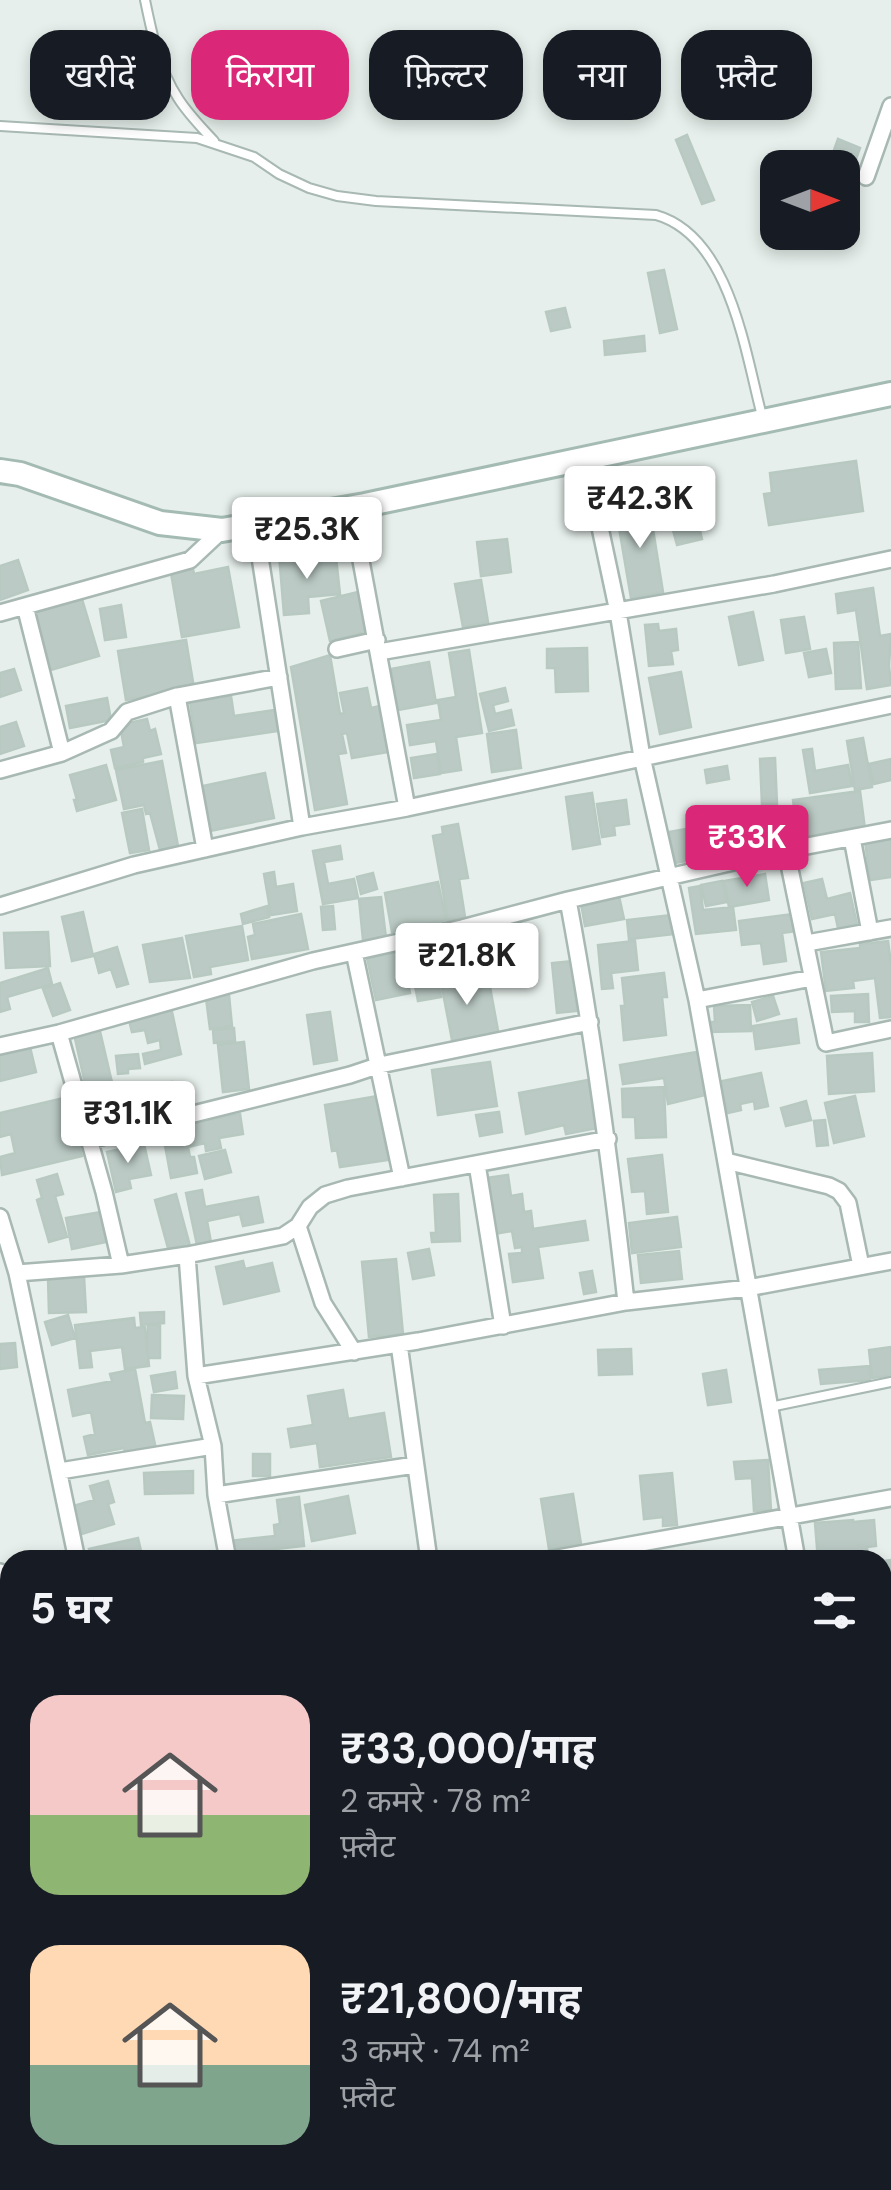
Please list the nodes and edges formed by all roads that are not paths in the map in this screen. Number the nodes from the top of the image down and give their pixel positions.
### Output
1 (146, 0) edge
2 (891, 106) edge
3 (0, 126) edge
4 (215, 142) junction
5 (866, 177) dead end
6 (891, 394) edge
7 (763, 420) junction
8 (585, 458) junction
9 (0, 471) edge
10 (351, 507) junction
11 (255, 524) junction
12 (222, 530) junction
13 (891, 559) edge
14 (25, 606) junction
15 (618, 612) junction
16 (0, 613) edge
17 (378, 646) junction
18 (338, 649) dead end
19 (278, 677) junction
20 (176, 696) junction
21 (891, 705) edge
22 (62, 753) junction
23 (642, 757) junction
24 (0, 770) edge
25 (407, 808) junction
26 (302, 827) junction
27 (891, 830) edge
28 (852, 838) junction
29 (205, 849) junction
30 (786, 850) junction
31 (670, 876) junction
32 (568, 900) junction
33 (0, 906) edge
34 (891, 928) edge
35 (870, 932) junction
36 (807, 943) junction
37 (354, 952) junction
38 (812, 978) junction
39 (698, 1000) junction
40 (590, 1022) junction
41 (891, 1029) edge
42 (59, 1033) junction
43 (0, 1046) edge
44 (380, 1065) junction
45 (608, 1139) junction
46 (89, 1140) junction
47 (726, 1161) junction
48 (477, 1164) junction
49 (402, 1178) junction
50 (0, 1217) edge
51 (298, 1226) junction
52 (187, 1255) junction
53 (891, 1261) edge
54 (120, 1264) junction
55 (861, 1266) junction
56 (17, 1273) junction
57 (748, 1288) junction
58 (626, 1302) junction
59 (502, 1326) junction
60 (399, 1344) junction
61 (354, 1352) junction
62 (196, 1376) junction
63 (891, 1382) edge
64 (770, 1408) junction
65 (213, 1446) junction
66 (415, 1465) junction
67 (60, 1471) junction
68 (216, 1495) junction
69 (891, 1498) edge
70 (788, 1518) junction
71 (75, 1550) edge
72 (226, 1550) edge
73 (428, 1550) edge
74 (604, 1550) edge
75 (795, 1550) edge

1 - 4 lane
2 - 5 street
3 - 4 lane
4 - 7 lane
6 - 7 street
7 - 8 street
8 - 10 street
8 - 15 street
9 - 12 street
10 - 11 street
10 - 17 street
11 - 12 street
11 - 19 street
12 - 14 street
13 - 15 street
14 - 16 street
14 - 22 street
15 - 17 street
15 - 23 street
17 - 18 street
17 - 25 street
19 - 20 street
19 - 26 street
20 - 22 street
20 - 29 street
21 - 23 street
22 - 24 street
23 - 25 street
23 - 31 street
25 - 26 street
26 - 29 street
27 - 28 street
28 - 30 street
28 - 35 street
29 - 33 street
30 - 31 street
30 - 36 street
31 - 32 street
31 - 39 street
32 - 37 street
32 - 40 street
34 - 35 street
35 - 36 street
36 - 38 street
37 - 42 street
37 - 44 street
38 - 39 street
38 - 41 street
39 - 47 street
40 - 44 street
40 - 45 street
42 - 43 street
42 - 46 street
44 - 46 street
44 - 49 street
45 - 48 street
45 - 58 street
46 - 54 street
47 - 55 street
47 - 57 street
48 - 49 street
48 - 59 street
49 - 51 street
50 - 56 street
51 - 52 street
51 - 61 street
52 - 54 street
52 - 62 street
53 - 55 street
54 - 56 street
55 - 57 street
56 - 67 street
57 - 58 street
57 - 64 street
58 - 59 street
59 - 60 street
60 - 61 street
60 - 66 street
61 - 62 street
62 - 65 street
63 - 64 lane
64 - 70 street
65 - 67 street
65 - 68 street
66 - 68 street
66 - 73 street
67 - 71 street
68 - 72 street
69 - 70 street
70 - 74 street
70 - 75 street

